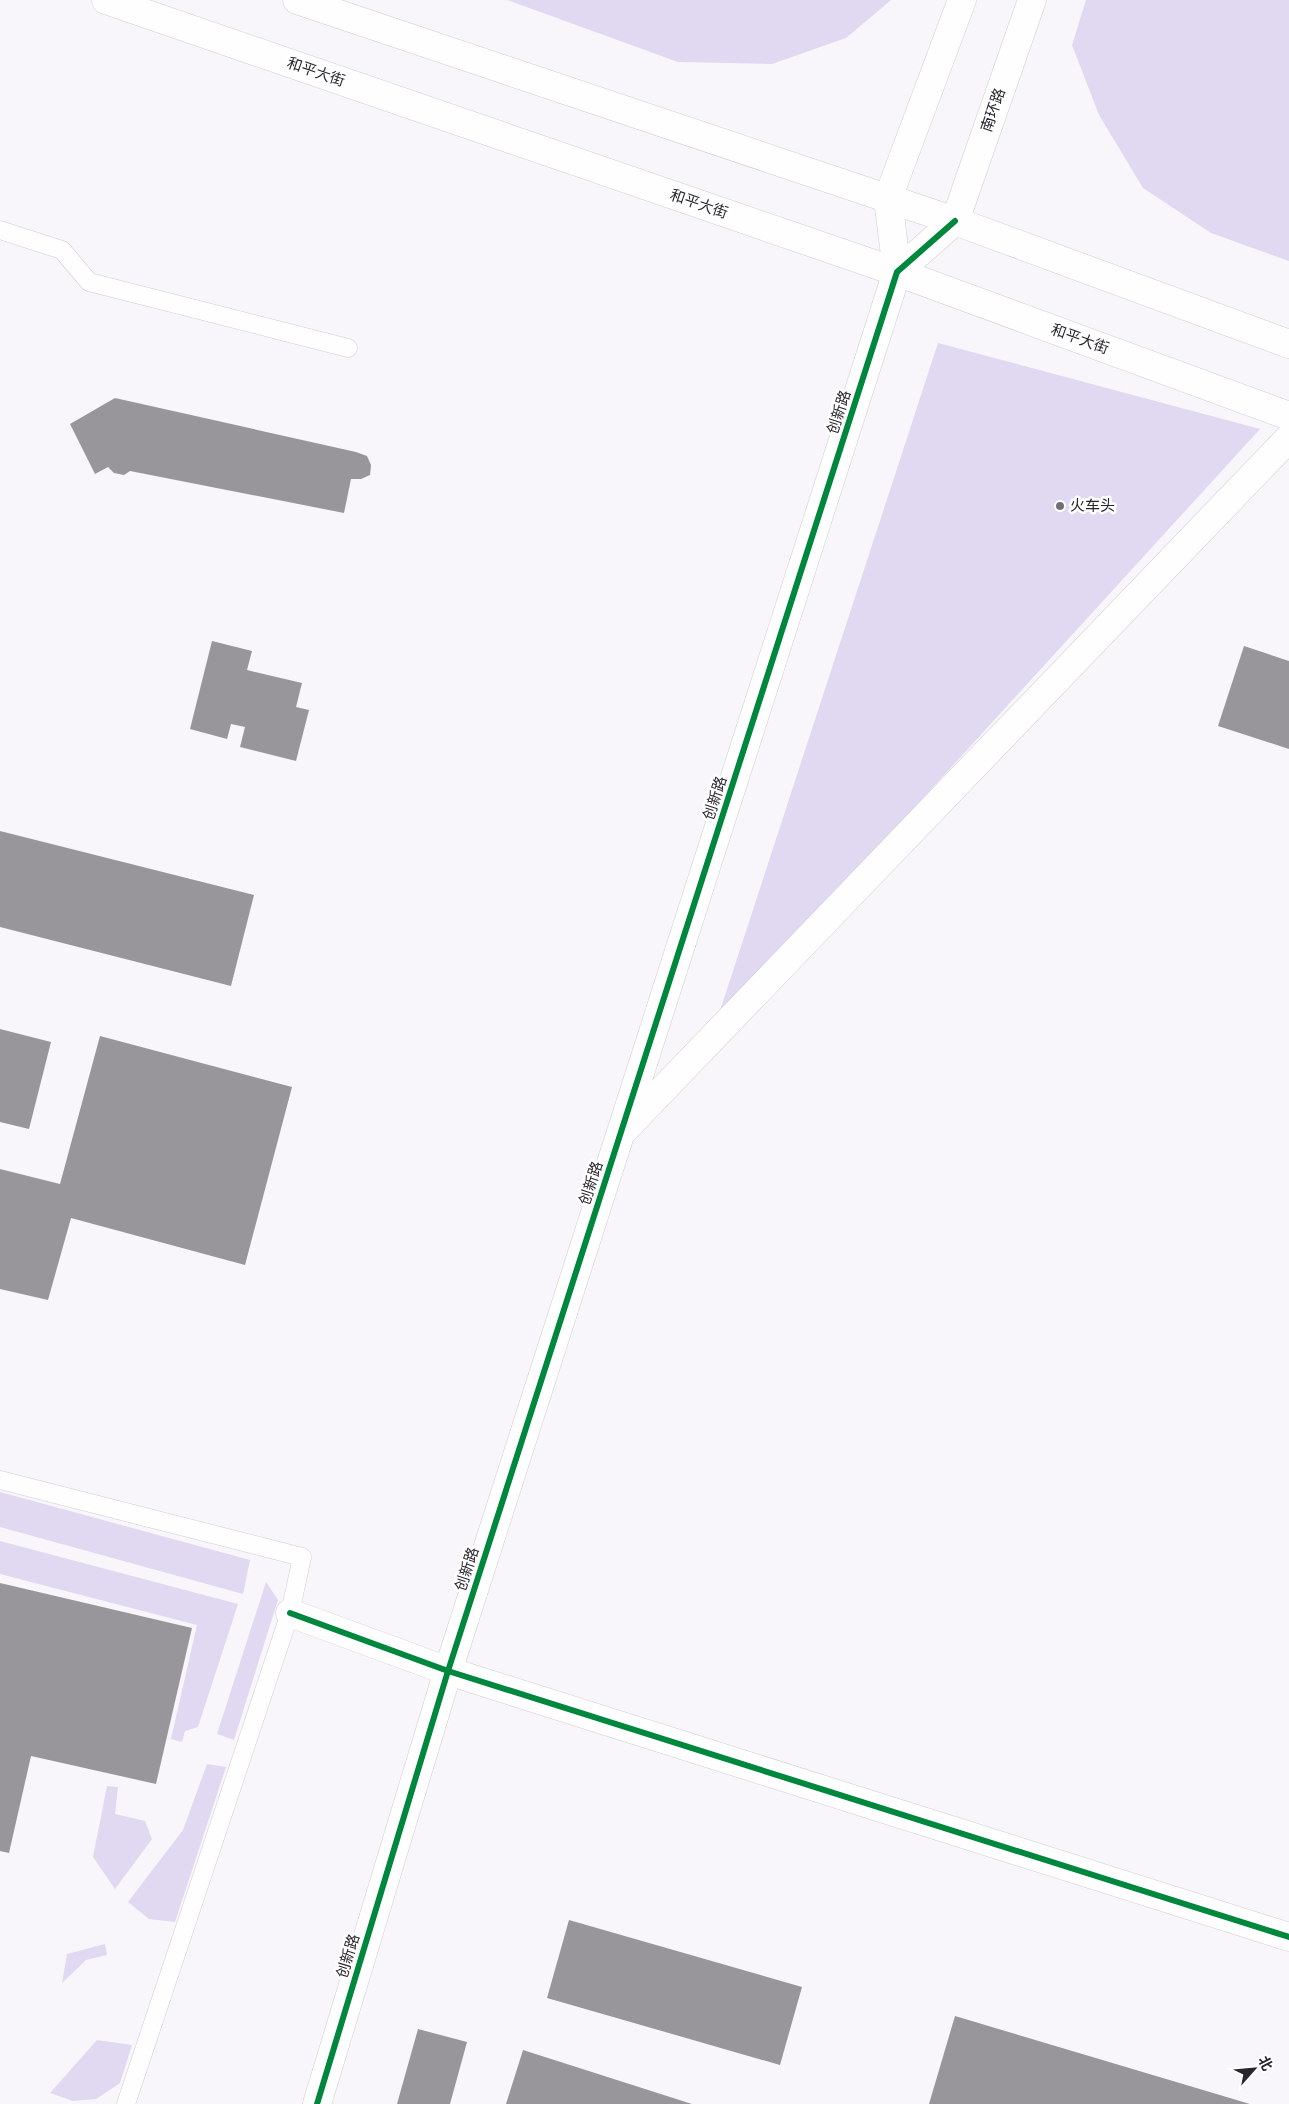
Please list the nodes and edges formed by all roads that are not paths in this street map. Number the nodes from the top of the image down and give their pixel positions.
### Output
1 (106, 0) edge
2 (297, 0) edge
3 (962, 0) edge
4 (1032, 0) edge
5 (888, 198) junction
6 (955, 221) junction
7 (0, 230) edge
8 (897, 272) junction
9 (1289, 344) edge
10 (348, 348) dead end
11 (1289, 416) edge
12 (1289, 438) edge
13 (620, 1133) junction
14 (0, 1480) edge
15 (290, 1613) junction
16 (448, 1671) junction
17 (1289, 1937) edge
18 (126, 2104) edge
19 (316, 2104) edge

1 - 8 main road, 和平大街
2 - 5 main road
3 - 5 main road
4 - 6 main road, 南环路
5 - 6 main road
5 - 8 main road
6 - 8 main road
6 - 9 main road
7 - 10 lane
8 - 11 main road, 和平大街
8 - 13 main road, 创新路
12 - 13 main road
13 - 16 main road, 创新路
14 - 15 lane
15 - 16 main road
15 - 18 lane
16 - 17 main road
16 - 19 main road, 创新路

